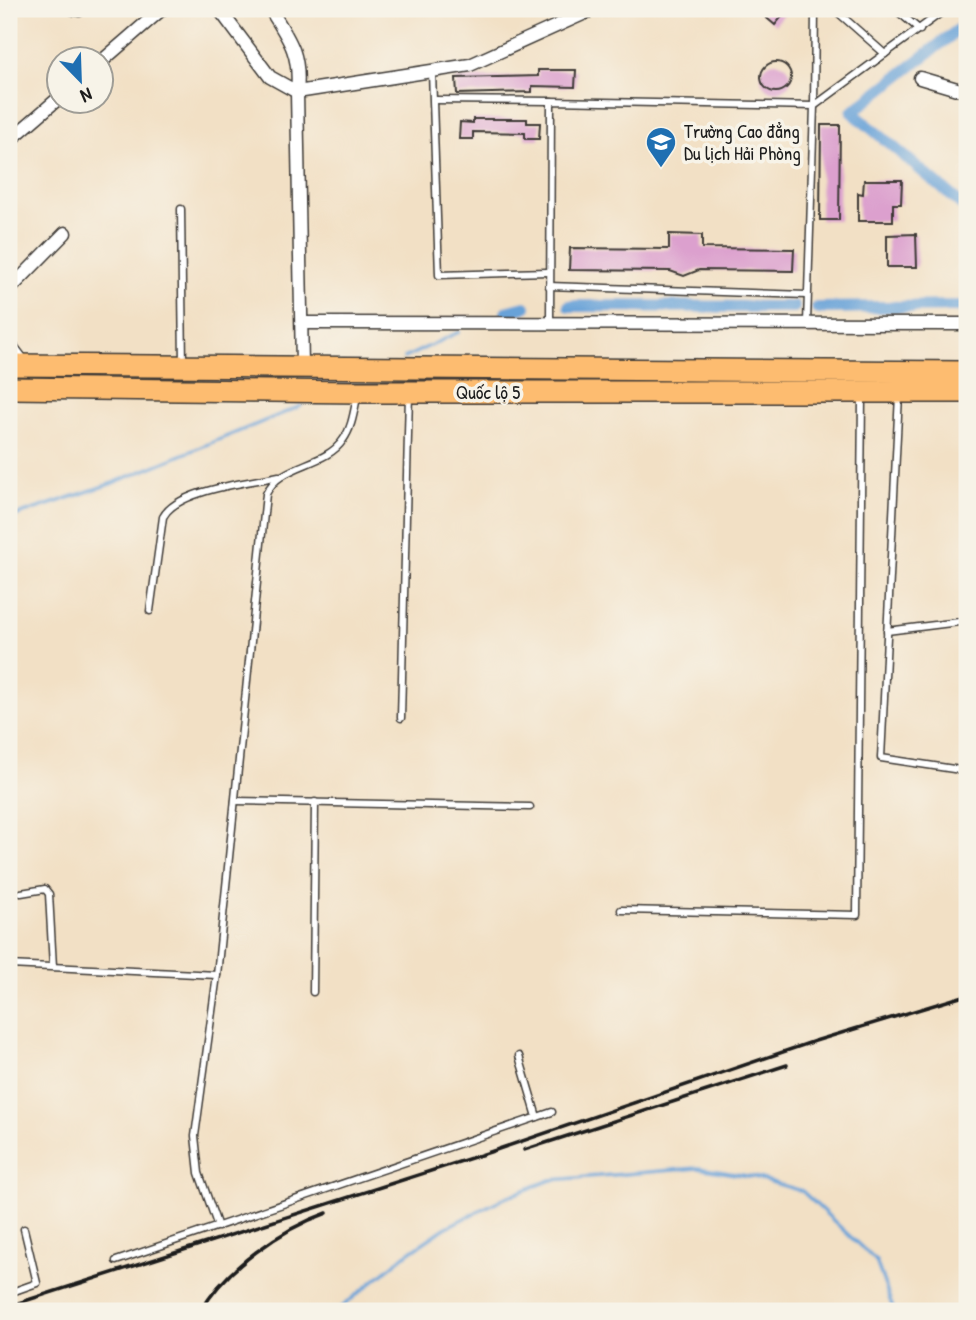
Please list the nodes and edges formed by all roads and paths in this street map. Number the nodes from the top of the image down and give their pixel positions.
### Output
1 (162, 9) edge
2 (219, 9) edge
3 (270, 9) edge
4 (594, 9) edge
5 (815, 9) edge
6 (834, 9) edge
7 (895, 9) edge
8 (946, 9) edge
9 (920, 30) junction
10 (116, 49) edge
11 (885, 54) junction
12 (432, 72) junction
13 (920, 78) dead end
14 (297, 92) junction
15 (967, 92) edge
16 (433, 100) junction
17 (551, 101) junction
18 (814, 106) junction
19 (46, 109) edge
20 (9, 141) edge
21 (181, 209) dead end
22 (65, 233) dead end
23 (548, 272) junction
24 (549, 286) junction
25 (9, 290) edge
26 (807, 295) junction
27 (302, 323) junction
28 (550, 323) junction
29 (807, 324) junction
30 (967, 324) edge
31 (9, 344) edge
32 (17, 365) edge
33 (183, 366) junction
34 (302, 366) junction
35 (967, 372) edge
36 (9, 388) edge
37 (359, 392) junction
38 (409, 392) junction
39 (967, 392) edge
40 (899, 393) junction
41 (862, 394) junction
42 (285, 475) junction
43 (150, 611) dead end
44 (967, 621) edge
45 (887, 631) junction
46 (401, 718) dead end
47 (967, 771) edge
48 (235, 801) junction
49 (315, 802) junction
50 (530, 807) dead end
51 (21, 892) dead end
52 (621, 910) dead end
53 (9, 965) edge
54 (53, 967) junction
55 (217, 975) junction
56 (313, 992) dead end
57 (519, 1056) dead end
58 (552, 1112) dead end
59 (537, 1117) junction
60 (218, 1227) junction
61 (24, 1229) dead end
62 (116, 1261) dead end
63 (9, 1293) edge

1 - 10 street
2 - 14 street
3 - 14 street
4 - 12 street
5 - 18 lane
6 - 11 lane
7 - 9 lane
8 - 9 lane
9 - 11 lane
11 - 18 lane
12 - 14 street
12 - 16 lane
13 - 15 street
14 - 27 street
16 - 17 lane
16 - 23 lane
17 - 18 lane
17 - 23 lane
18 - 26 lane
19 - 20 street
21 - 33 lane
22 - 25 street
23 - 24 lane
24 - 26 lane
24 - 28 lane
26 - 29 lane
27 - 28 street
27 - 34 street
28 - 29 street
29 - 30 street
31 - 32 street
32 - 33 highway, Quốc lộ 5
33 - 34 highway, Quốc lộ 5
34 - 35 highway, Quốc lộ 5
36 - 37 highway, Quốc lộ 5
37 - 38 highway, Quốc lộ 5
37 - 42 lane
38 - 41 highway, Quốc lộ 5
38 - 46 lane
39 - 40 highway, Quốc lộ 5
40 - 41 highway, Quốc lộ 5
40 - 45 lane
41 - 52 lane
42 - 43 lane
42 - 48 lane
44 - 45 lane
45 - 47 lane
48 - 49 lane
48 - 55 lane
49 - 50 lane
49 - 56 lane
51 - 54 lane
53 - 54 lane
54 - 55 lane
55 - 60 lane
57 - 59 lane
58 - 59 lane
59 - 60 lane
60 - 62 lane
61 - 63 lane

